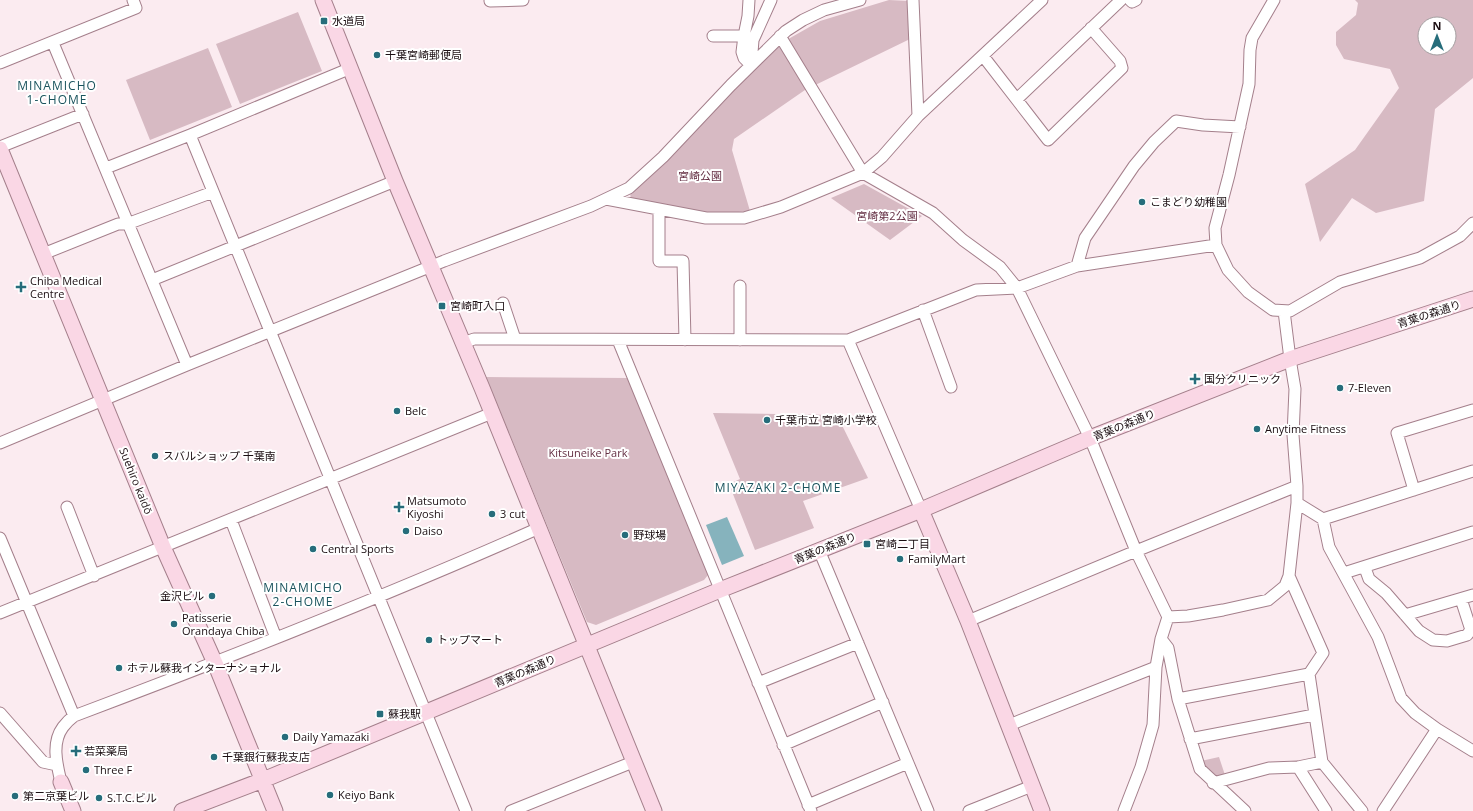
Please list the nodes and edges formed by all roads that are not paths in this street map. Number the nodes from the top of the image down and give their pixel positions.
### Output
1 (133, 0) edge
2 (323, 0) edge
3 (523, 0) edge
4 (749, 0) edge
5 (771, 0) edge
6 (860, 0) edge
7 (913, 0) edge
8 (1042, 0) edge
9 (1121, 0) edge
10 (1130, 0) edge
11 (1136, 0) edge
12 (1274, 0) edge
13 (490, 1) dead end
14 (1091, 28) junction
15 (713, 36) dead end
16 (744, 36) junction
17 (780, 36) junction
18 (53, 43) junction
19 (983, 56) junction
20 (0, 63) edge
21 (751, 65) junction
22 (351, 68) junction
23 (1017, 99) junction
24 (83, 114) junction
25 (918, 116) junction
26 (1240, 127) junction
27 (190, 135) junction
28 (0, 148) edge
29 (106, 168) junction
30 (863, 173) junction
31 (395, 181) junction
32 (213, 192) junction
33 (606, 199) junction
34 (659, 209) junction
35 (1473, 223) edge
36 (127, 224) junction
37 (1216, 245) junction
38 (235, 246) junction
39 (43, 254) junction
40 (432, 266) junction
41 (1077, 266) junction
42 (152, 280) junction
43 (740, 286) dead end
44 (1017, 288) junction
45 (1473, 299) edge
46 (503, 302) dead end
47 (923, 310) junction
48 (1284, 311) junction
49 (270, 332) junction
50 (515, 339) junction
51 (618, 340) junction
52 (685, 340) junction
53 (740, 340) junction
54 (848, 340) junction
55 (463, 343) junction
56 (1290, 359) junction
57 (187, 365) junction
58 (951, 387) dead end
59 (103, 400) junction
60 (1473, 410) edge
61 (492, 413) junction
62 (1090, 438) junction
63 (0, 443) edge
64 (1473, 471) edge
65 (330, 479) junction
66 (1297, 486) junction
67 (1414, 490) junction
68 (1297, 502) junction
69 (67, 507) dead end
70 (921, 510) junction
71 (1323, 519) junction
72 (231, 520) junction
73 (539, 528) junction
74 (1473, 532) edge
75 (0, 538) edge
76 (163, 547) junction
77 (820, 550) junction
78 (1136, 551) junction
79 (1365, 568) junction
80 (1344, 573) junction
81 (94, 576) junction
82 (1289, 576) junction
83 (720, 590) junction
84 (1473, 595) edge
85 (378, 597) junction
86 (1461, 598) junction
87 (26, 603) junction
88 (0, 613) edge
89 (1404, 615) junction
90 (1168, 617) junction
91 (968, 622) junction
92 (276, 638) junction
93 (1161, 639) junction
94 (858, 643) junction
95 (587, 645) junction
96 (215, 663) junction
97 (1156, 667) junction
98 (1309, 674) junction
99 (758, 683) junction
100 (1178, 699) junction
101 (883, 702) junction
102 (425, 711) junction
103 (0, 714) edge
104 (1314, 715) junction
105 (74, 716) junction
106 (1009, 725) junction
107 (1437, 729) junction
108 (1190, 739) junction
109 (784, 745) junction
110 (1473, 751) edge
111 (633, 762) junction
112 (1322, 762) junction
113 (908, 763) junction
114 (57, 765) junction
115 (1298, 767) junction
116 (263, 780) junction
117 (61, 782) joint
118 (1213, 783) junction
119 (1032, 786) junction
120 (810, 808) edge
121 (73, 811) edge
122 (182, 811) edge
123 (275, 811) edge
124 (466, 811) edge
125 (510, 811) edge
126 (654, 811) edge
127 (928, 811) edge
128 (968, 811) edge
129 (1042, 811) edge
130 (1124, 811) edge
131 (1245, 811) edge
132 (1326, 811) edge
133 (1362, 811) edge
134 (1383, 811) edge

1 - 18 street
2 - 22 street
3 - 13 street
4 - 16 street
5 - 21 street
6 - 17 street
7 - 25 street
8 - 19 street
9 - 14 street
10 - 11 street
12 - 26 street
14 - 23 street
14 - 23 street
15 - 16 street
16 - 21 street
17 - 21 street
17 - 30 street
18 - 20 street
18 - 24 street
19 - 23 street
19 - 25 street
21 - 33 street
22 - 27 street
22 - 31 street
24 - 28 street
24 - 29 street
25 - 30 street
26 - 37 street
26 - 41 street
27 - 29 street
27 - 32 street
28 - 39 street, Suehiro kaidō
29 - 36 street
30 - 34 street
30 - 44 street
31 - 38 street
31 - 40 street
32 - 36 street
32 - 38 street
33 - 34 street
33 - 40 street
34 - 52 street
35 - 48 street
36 - 39 street
36 - 42 street
37 - 41 street
37 - 48 street
38 - 42 street
38 - 49 street
39 - 59 street, Suehiro kaidō
40 - 49 street
40 - 55 street
41 - 44 street
42 - 57 street
43 - 53 street
44 - 47 street
44 - 62 street
45 - 56 street, 青葉の森通り
46 - 50 street
47 - 54 street
47 - 58 street
48 - 56 street
49 - 57 street
49 - 65 street
50 - 51 street
50 - 55 street
51 - 52 street
51 - 83 street
52 - 53 street
53 - 54 street
54 - 70 street
55 - 61 street
56 - 62 street, 青葉の森通り
56 - 66 street
57 - 59 street
59 - 63 street
59 - 76 street, Suehiro kaidō
60 - 67 street
61 - 65 street
61 - 73 street
62 - 70 street, 青葉の森通り
62 - 78 street
64 - 67 street
65 - 72 street
65 - 85 street
66 - 68 street
66 - 78 street
67 - 71 street
68 - 71 street
68 - 82 street
69 - 81 street
70 - 77 street, 青葉の森通り
70 - 91 street
71 - 80 street
72 - 76 street
72 - 92 street
73 - 85 street
73 - 95 street
74 - 79 street
75 - 87 street
76 - 81 street
76 - 96 street, Suehiro kaidō
77 - 83 street, 青葉の森通り
77 - 94 street
78 - 90 street
78 - 91 street
79 - 80 street
79 - 89 street
80 - 107 street
81 - 87 street
82 - 90 street
82 - 98 street
83 - 95 street, 青葉の森通り
83 - 99 street
84 - 86 street
85 - 92 street
85 - 102 street
86 - 89 street
86 - 89 street
87 - 88 street
87 - 105 street
90 - 93 street
91 - 106 street
92 - 96 street
93 - 97 street
93 - 100 street
94 - 99 street
94 - 101 street
95 - 102 street, 青葉の森通り
95 - 111 street
96 - 105 street
96 - 116 street, Suehiro kaidō
97 - 106 street
97 - 130 street
98 - 100 street
98 - 104 street
99 - 109 street
100 - 108 street
101 - 109 street
101 - 113 street
102 - 116 street, 青葉の森通り
102 - 124 street
103 - 114 street
104 - 108 street
104 - 112 street
105 - 114 street
106 - 119 street
107 - 110 street
107 - 134 street
108 - 118 street
109 - 120 street
111 - 125 street
111 - 126 street
112 - 115 street
112 - 133 street
113 - 120 street
113 - 127 street
114 - 117 street
115 - 118 street
115 - 132 street
116 - 122 street, 青葉の森通り
116 - 123 street, Suehiro kaidō
117 - 121 street
118 - 131 street
119 - 128 street
119 - 129 street

